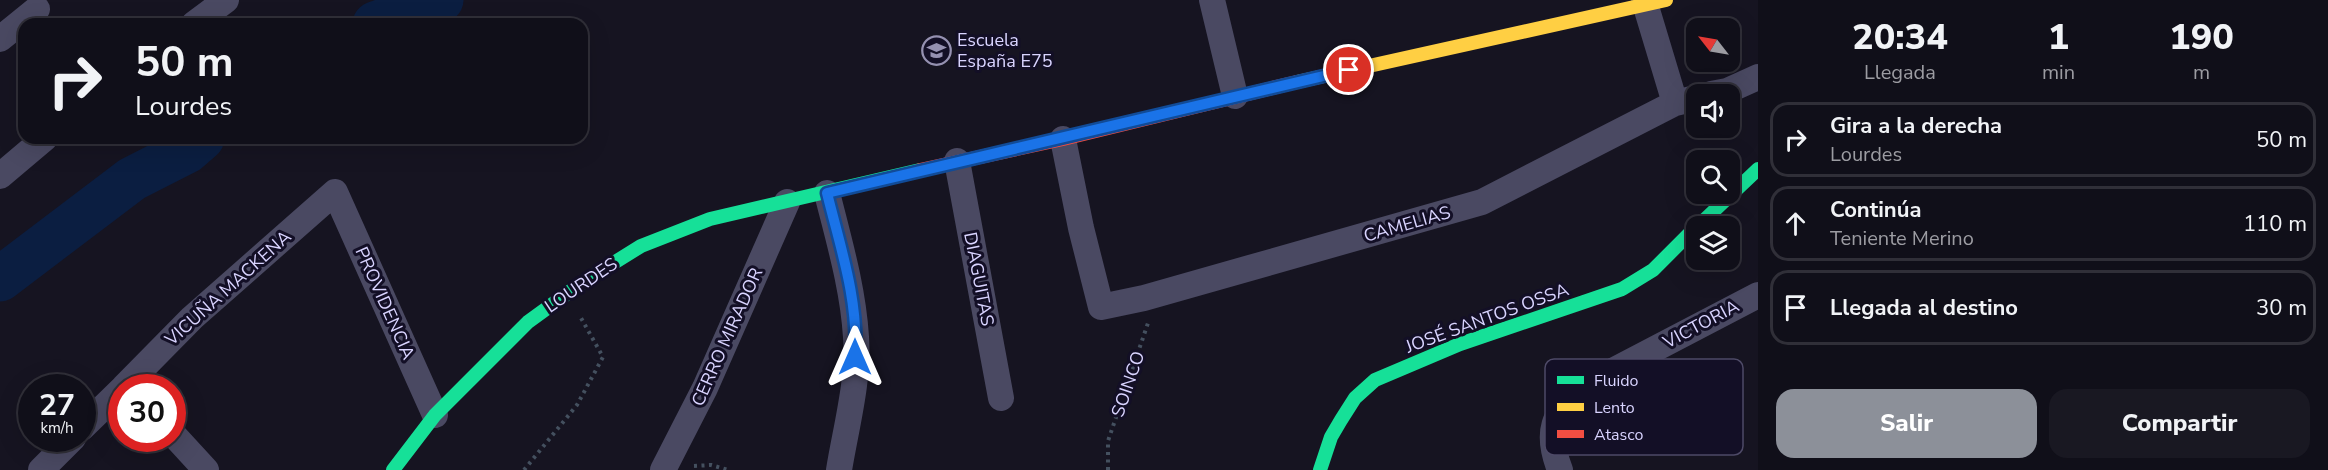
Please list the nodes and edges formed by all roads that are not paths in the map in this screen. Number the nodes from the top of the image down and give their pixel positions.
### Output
1 (226, 0) edge
2 (1212, 0) edge
3 (1652, 2) edge
4 (37, 9) dead end
5 (26, 18) edge
6 (202, 18) edge
7 (18, 24) edge
8 (0, 39) edge
9 (1758, 78) edge
10 (1740, 86) edge
11 (1235, 96) junction
12 (1686, 101) edge
13 (1063, 139) junction
14 (38, 144) edge
15 (957, 161) junction
16 (1758, 169) edge
17 (0, 176) edge
18 (335, 192) joint
19 (827, 193) junction
20 (787, 202) junction
21 (1709, 216) edge
22 (1686, 238) edge
23 (1758, 295) edge
24 (1636, 359) edge
25 (138, 374) edge
26 (1001, 398) dead end
27 (108, 404) edge
28 (96, 415) edge
29 (435, 415) junction
30 (186, 448) edge
31 (59, 452) edge
32 (1555, 455) edge
33 (40, 470) edge
34 (206, 470) edge
35 (393, 470) edge
36 (663, 470) edge
37 (839, 470) edge
38 (1320, 470) edge
39 (1560, 470) edge

1 - 6 street
2 - 11 street
3 - 11 street, LOURDES
3 - 12 street
4 - 5 street
7 - 8 street
9 - 10 street
11 - 13 street, LOURDES
12 - 13 street, CAMELIAS
13 - 15 street, LOURDES
14 - 17 street
15 - 19 street, LOURDES
15 - 26 street, DIAGUITAS
16 - 21 street, JOSÉ SANTOS OSSA
18 - 25 street, VICUÑA MACKENA
18 - 29 street, PROVIDENCIA
19 - 20 street, LOURDES
19 - 37 street
20 - 29 street, LOURDES
20 - 36 street, CERRO MIRADOR
22 - 38 street, JOSÉ SANTOS OSSA
23 - 24 street, VICTORIA
27 - 28 street, VICUÑA MACKENA
29 - 35 street, LOURDES
30 - 34 street
31 - 33 street
32 - 39 street, VICTORIA

